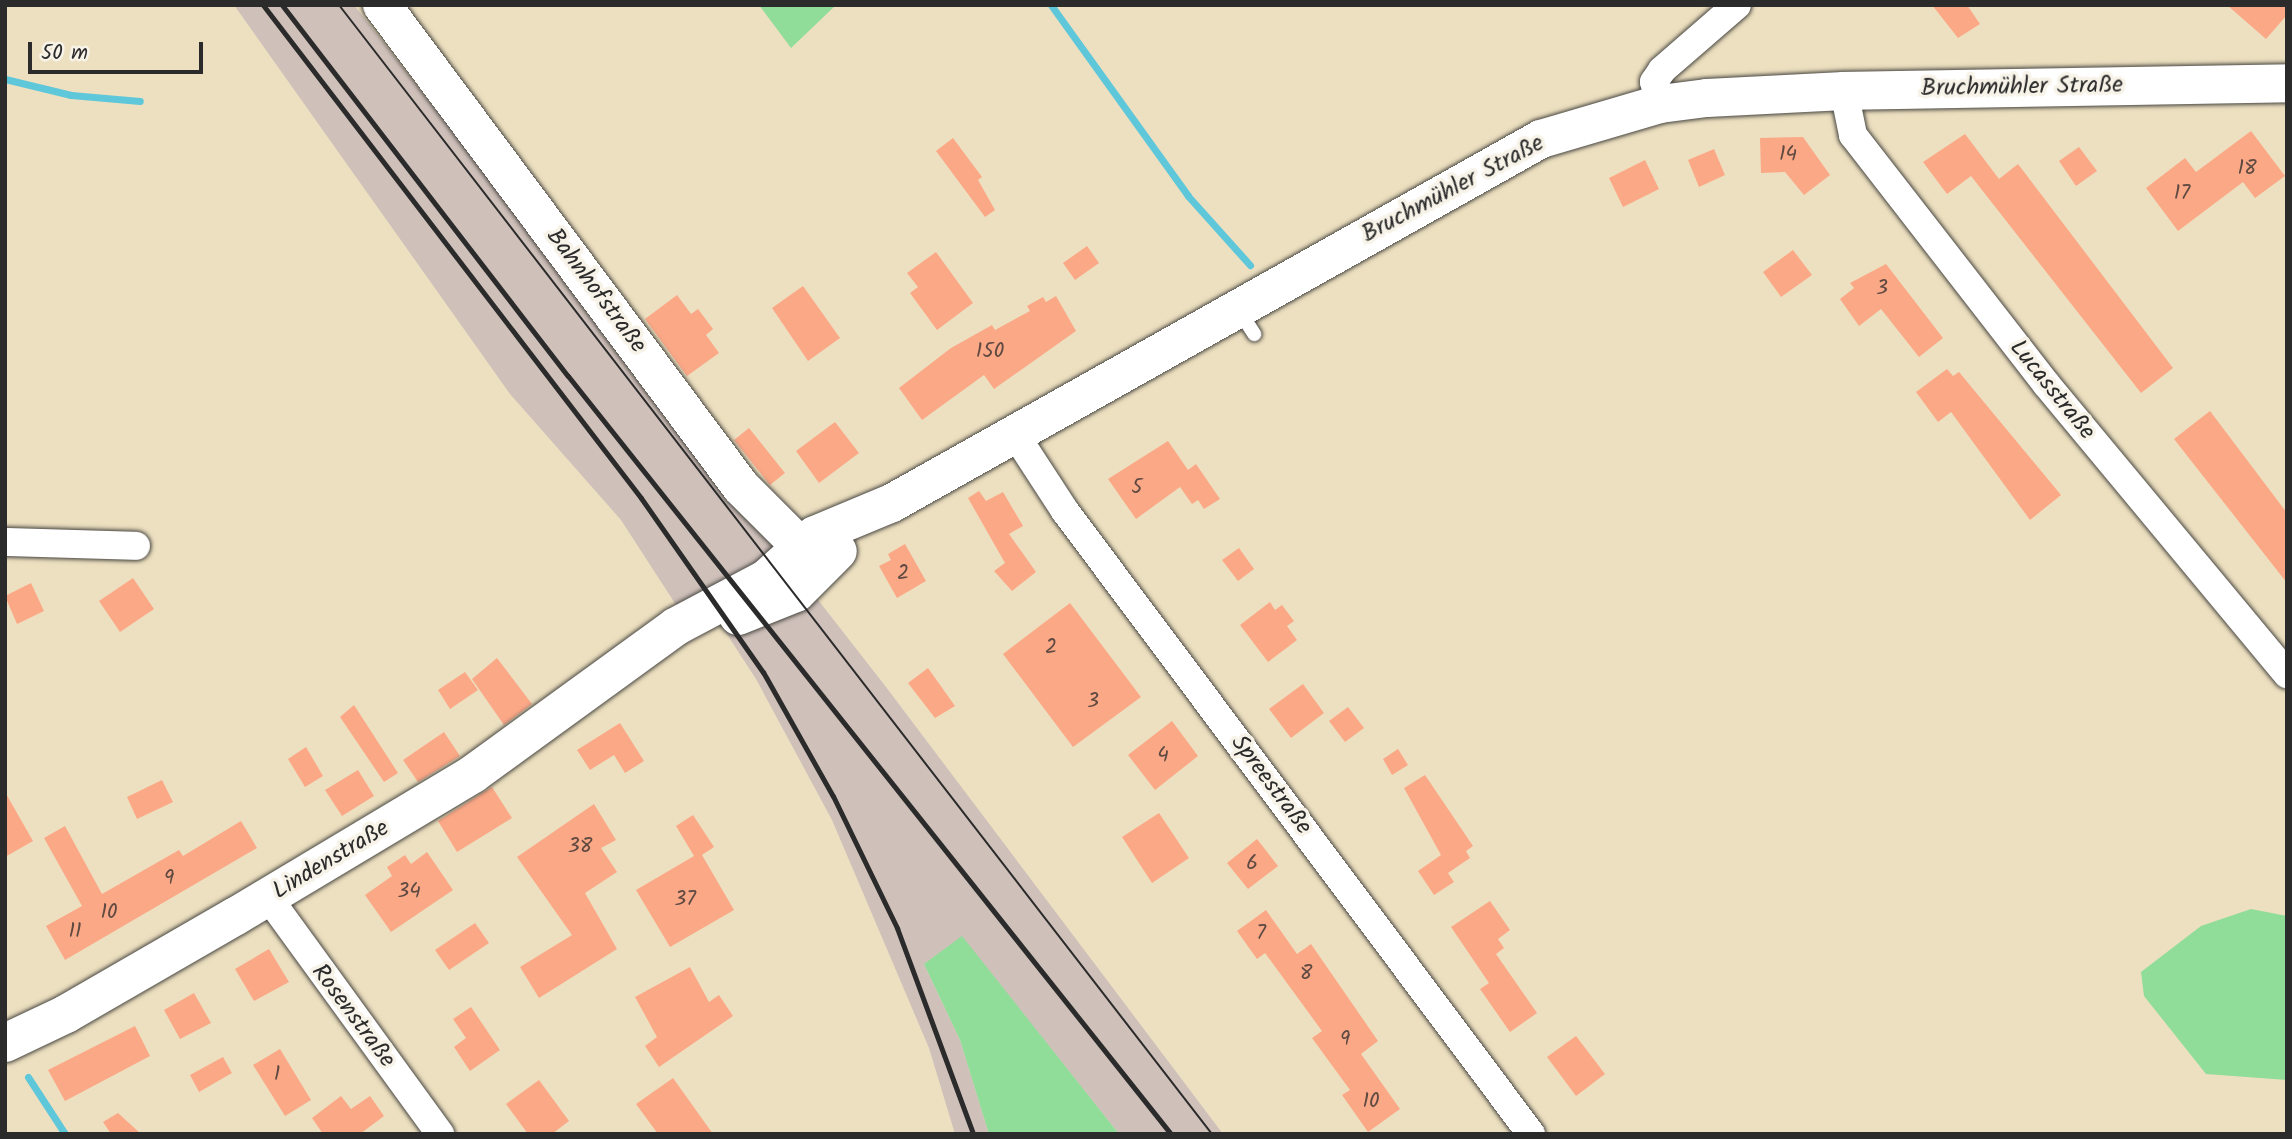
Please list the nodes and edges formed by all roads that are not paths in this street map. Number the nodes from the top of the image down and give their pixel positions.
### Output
1 (382, 5) edge
2 (1737, 5) edge
3 (2287, 83) edge
4 (1844, 91) junction
5 (1660, 104) junction
6 (1015, 434) junction
7 (5, 542) edge
8 (136, 546) dead end
9 (811, 557) junction
10 (2287, 674) edge
11 (268, 897) junction
12 (5, 1043) edge
13 (440, 1134) edge
14 (1531, 1134) edge

1 - 9 main road, Bahnhofstraße
2 - 5 street
3 - 4 main road, Bruchmühler Straße
4 - 5 main road, Bruchmühler Straße
4 - 10 street, Lucasstraße
5 - 6 main road, Bruchmühler Straße
6 - 9 main road, Bruchmühler Straße
6 - 14 street, Spreestraße
7 - 8 street
9 - 11 main road, Lindenstraße
11 - 12 main road, Lindenstraße
11 - 13 street, Rosenstraße

